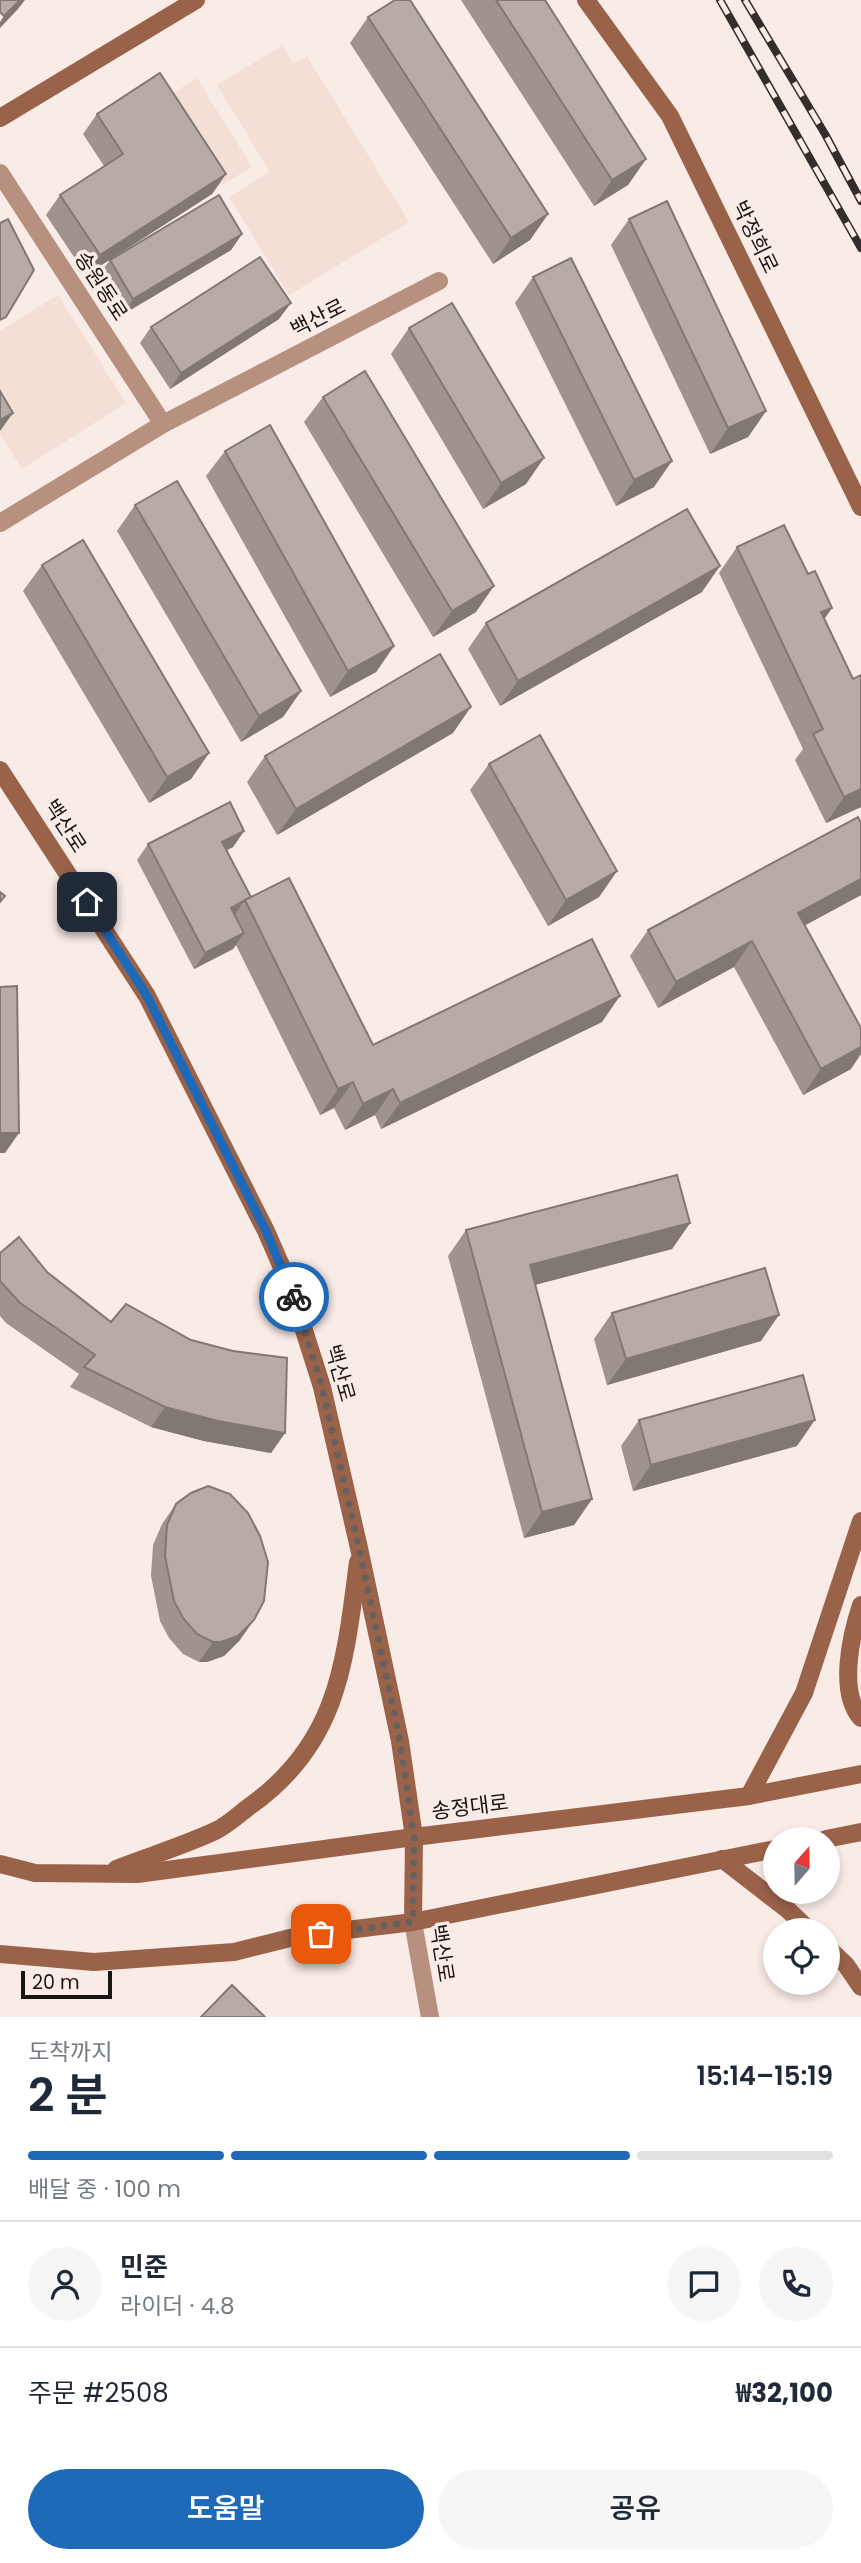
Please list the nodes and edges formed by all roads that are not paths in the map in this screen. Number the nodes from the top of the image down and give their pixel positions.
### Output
1 (197, 0) edge
2 (586, 0) edge
3 (0, 118) edge
4 (0, 173) edge
5 (439, 281) dead end
6 (163, 424) junction
7 (861, 508) edge
8 (0, 523) edge
9 (0, 770) edge
10 (861, 1521) edge
11 (359, 1548) junction
12 (861, 1605) edge
13 (861, 1718) edge
14 (861, 1774) edge
15 (749, 1796) junction
16 (861, 1832) edge
17 (840, 1836) edge
18 (414, 1837) junction
19 (763, 1851) edge
20 (722, 1859) junction
21 (0, 1864) edge
22 (106, 1873) junction
23 (796, 1918) edge
24 (413, 1922) junction
25 (0, 1954) edge
26 (840, 1959) edge
27 (861, 1987) edge
28 (430, 2017) edge

1 - 3 street
2 - 7 street, 박정희로
4 - 6 street, 송원동로
5 - 6 street, 백산로
6 - 8 street, 백산로
9 - 11 street, 백산로
10 - 15 street
11 - 18 street, 백산로
11 - 22 street
12 - 13 street
14 - 15 street, 송정대로
15 - 18 street, 송정대로
16 - 17 street
18 - 22 street, 송정대로
18 - 24 street, 백산로
19 - 20 street
20 - 23 street
20 - 24 street
21 - 22 street, 송정대로
24 - 25 street
24 - 28 street, 백산로
26 - 27 street

